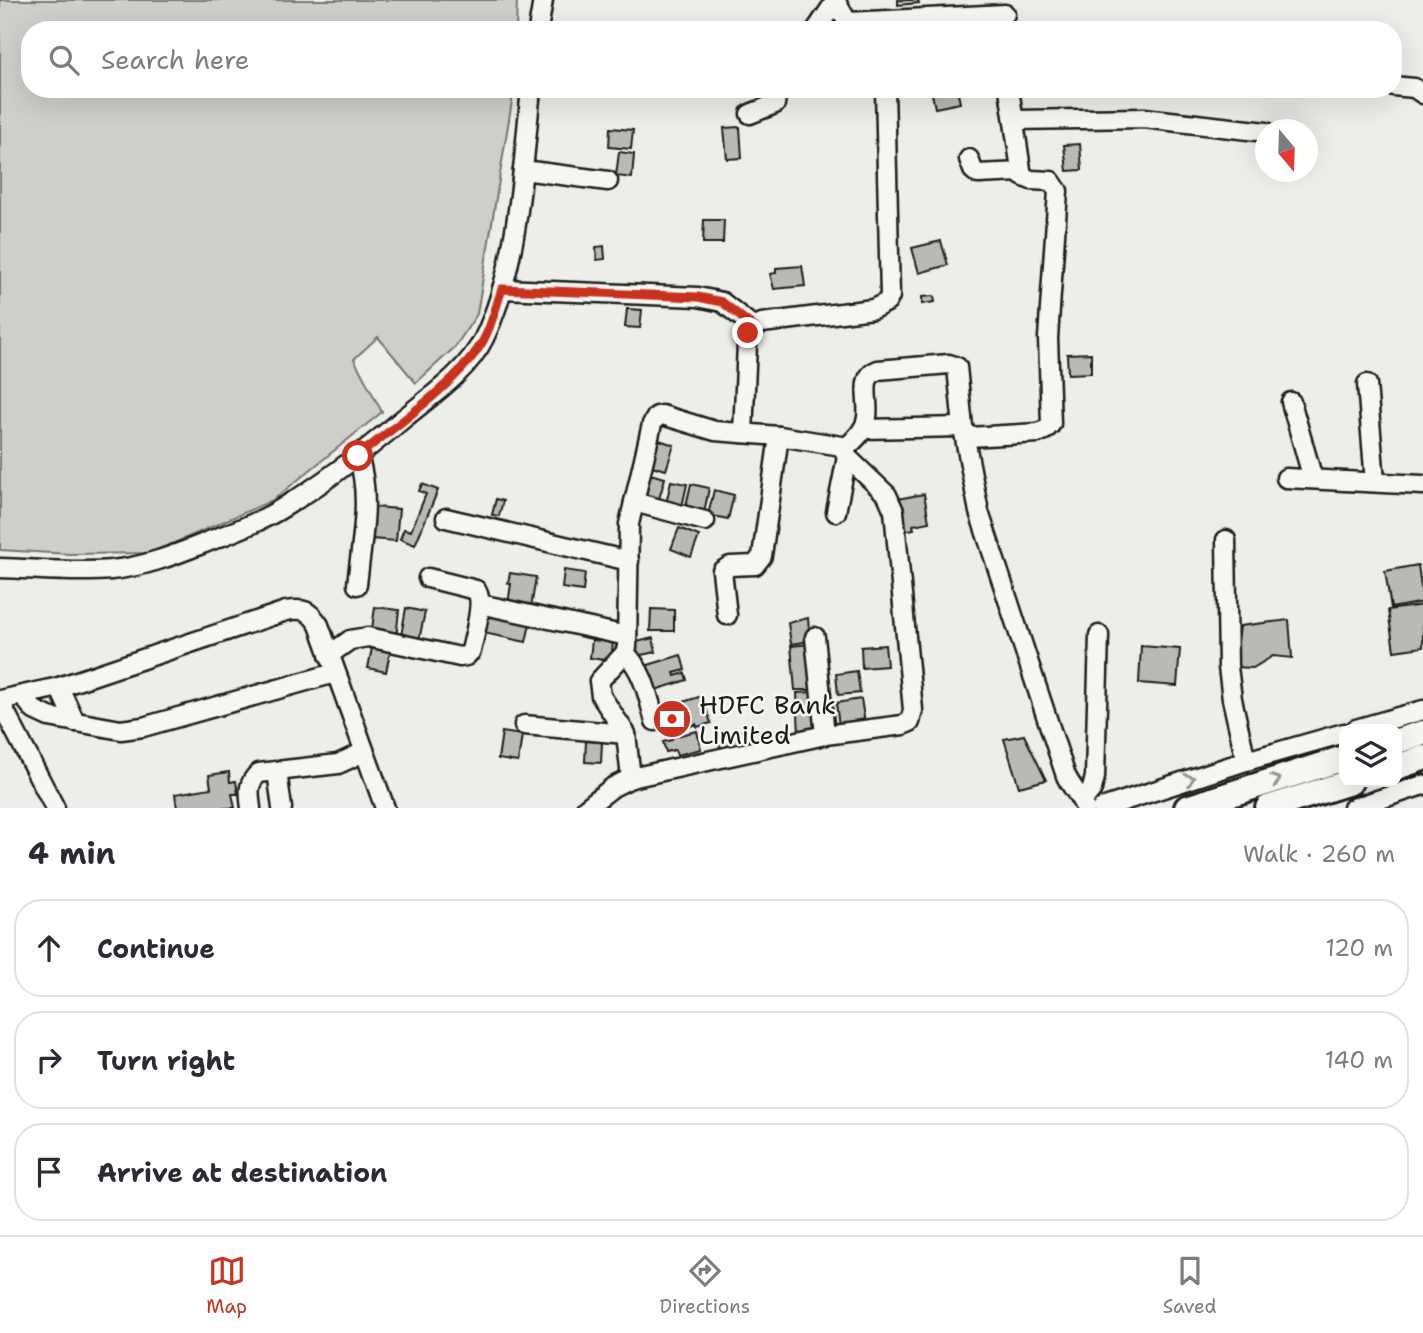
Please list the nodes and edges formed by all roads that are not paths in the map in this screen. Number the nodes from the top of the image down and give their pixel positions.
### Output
1 (543, 0) edge
2 (835, 1) edge
3 (1005, 14) dead end
4 (540, 21) edge
5 (822, 21) edge
6 (847, 21) edge
7 (915, 21) edge
8 (1402, 87) edge
9 (1423, 94) edge
10 (530, 98) edge
11 (776, 98) edge
12 (885, 98) edge
13 (1011, 98) edge
14 (750, 114) dead end
15 (1015, 120) junction
16 (1255, 131) edge
17 (968, 159) dead end
18 (523, 170) junction
19 (1021, 172) junction
20 (608, 181) dead end
21 (502, 289) junction
22 (754, 327) junction
23 (1367, 384) dead end
24 (1291, 402) dead end
25 (863, 429) junction
26 (963, 430) junction
27 (743, 433) junction
28 (779, 436) junction
29 (846, 453) junction
30 (358, 456) junction
31 (1286, 478) dead end
32 (1313, 479) junction
33 (1375, 482) junction
34 (1423, 485) edge
35 (634, 502) junction
36 (836, 512) dead end
37 (446, 518) dead end
38 (705, 521) dead end
39 (1226, 540) dead end
40 (629, 561) junction
41 (0, 568) edge
42 (428, 578) dead end
43 (357, 585) dead end
44 (480, 604) junction
45 (727, 615) dead end
46 (1099, 635) dead end
47 (816, 637) dead end
48 (626, 644) junction
49 (329, 655) junction
50 (335, 673) junction
51 (59, 687) junction
52 (23, 696) junction
53 (0, 701) edge
54 (1423, 710) edge
55 (75, 722) junction
56 (656, 722) dead end
57 (524, 724) dead end
58 (1374, 724) edge
59 (1423, 733) edge
60 (626, 734) junction
61 (1339, 734) edge
62 (825, 735) junction
63 (1402, 739) edge
64 (364, 752) junction
65 (1423, 758) edge
66 (1339, 760) edge
67 (1246, 761) junction
68 (1402, 765) edge
69 (277, 771) junction
70 (631, 778) junction
71 (1339, 785) edge
72 (1423, 785) edge
73 (1084, 804) edge
74 (1378, 804) edge
75 (55, 808) edge
76 (251, 808) edge
77 (282, 808) edge
78 (385, 808) edge
79 (586, 808) edge
80 (1102, 808) edge
81 (1187, 808) edge
82 (1268, 808) edge
83 (1353, 808) edge

1 - 4 street
2 - 5 street
2 - 6 street
3 - 7 street
8 - 9 street
10 - 18 street
11 - 14 street
12 - 22 street
13 - 15 street
15 - 16 street
15 - 19 street
17 - 19 street
18 - 20 street
18 - 21 street
19 - 26 street
21 - 22 street
21 - 30 street
22 - 27 street
23 - 33 street
24 - 32 street
25 - 26 street
25 - 26 street
25 - 29 street
26 - 73 street
27 - 28 street
27 - 35 street
28 - 29 street
28 - 45 street
29 - 36 street
29 - 62 street
30 - 41 street
30 - 43 street
31 - 32 street
32 - 33 street
33 - 34 street
35 - 38 street
35 - 40 street
37 - 40 street
39 - 67 street
40 - 48 street
42 - 44 street
44 - 48 street
44 - 49 street
46 - 73 street
47 - 62 street
48 - 56 street
48 - 60 street
49 - 50 street
49 - 51 street
50 - 55 street
50 - 64 street
51 - 52 street
51 - 55 street
52 - 53 street
52 - 55 street
53 - 75 street
54 - 58 street
57 - 60 street
59 - 63 highway
60 - 70 street
61 - 67 street
62 - 70 street
64 - 69 street
64 - 78 street
65 - 68 highway
81 -> 66 highway
80 -> 67 street
69 - 76 street
69 - 77 street
70 - 79 street
71 - 82 highway
72 - 74 street
74 - 83 street

